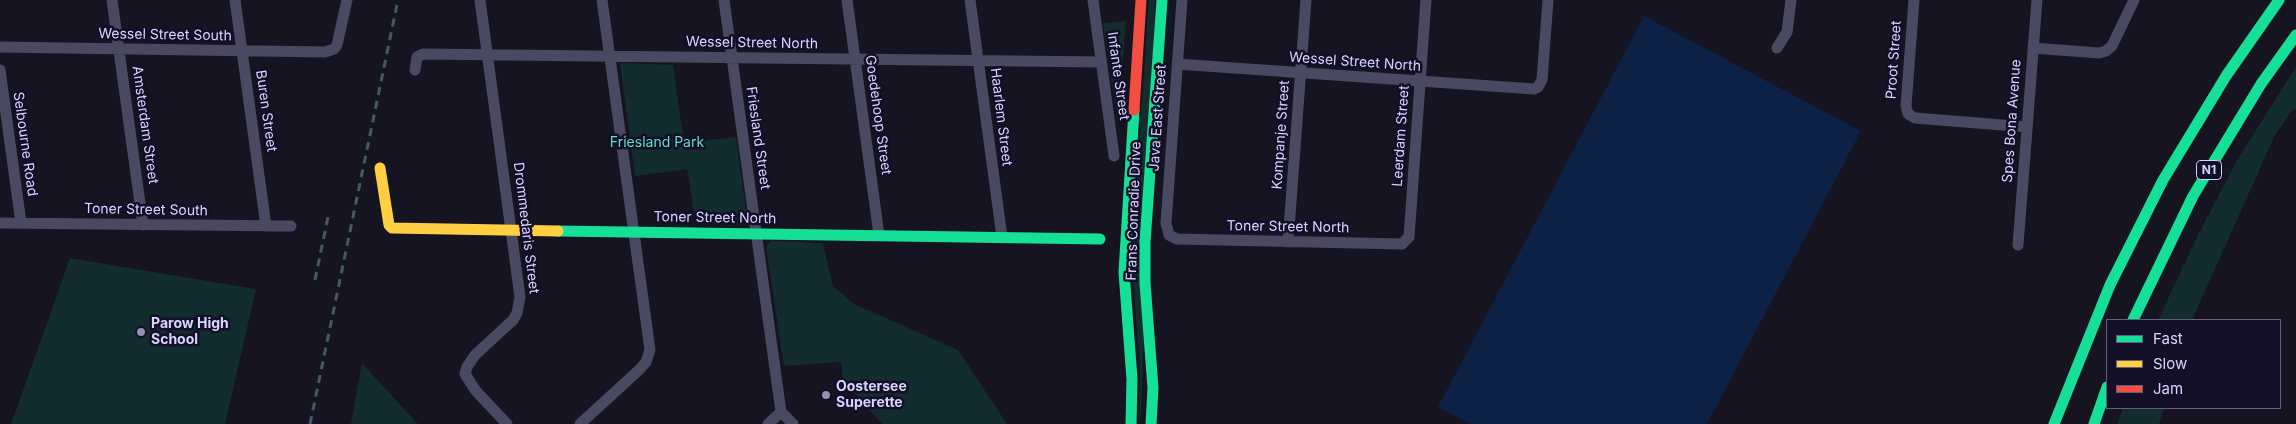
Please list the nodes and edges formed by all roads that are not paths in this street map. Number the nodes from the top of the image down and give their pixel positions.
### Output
1 (112, 0) edge
2 (235, 0) edge
3 (347, 0) edge
4 (480, 0) edge
5 (602, 0) edge
6 (724, 0) edge
7 (847, 0) edge
8 (970, 0) edge
9 (1093, 0) edge
10 (1141, 0) edge
11 (1162, 0) edge
12 (1182, 0) edge
13 (1306, 0) edge
14 (1426, 0) edge
15 (1548, 0) edge
16 (1791, 0) edge
17 (1914, 0) edge
18 (2037, 0) edge
19 (2134, 0) edge
20 (2279, 0) edge
21 (2296, 35) edge
22 (0, 47) edge
23 (1777, 48) dead end
24 (2033, 48) junction
25 (119, 49) junction
26 (242, 51) junction
27 (488, 54) junction
28 (610, 55) junction
29 (732, 58) junction
30 (856, 59) junction
31 (978, 61) junction
32 (1101, 62) junction
33 (1177, 64) junction
34 (0, 70) edge
35 (414, 70) dead end
36 (1300, 73) junction
37 (1420, 82) junction
38 (2027, 127) junction
39 (1114, 156) dead end
40 (380, 168) dead end
41 (0, 223) edge
42 (21, 223) junction
43 (143, 225) junction
44 (266, 226) junction
45 (292, 226) dead end
46 (511, 230) junction
47 (634, 232) junction
48 (756, 234) junction
49 (879, 235) junction
50 (1002, 237) junction
51 (1171, 237) joint
52 (1100, 239) dead end
53 (1288, 242) junction
54 (1404, 244) joint
55 (2018, 245) dead end
56 (2133, 319) edge
57 (2106, 390) edge
58 (781, 412) junction
59 (507, 424) edge
60 (580, 424) edge
61 (768, 424) edge
62 (793, 424) edge
63 (1131, 424) edge
64 (1151, 424) edge
65 (2055, 424) edge
66 (2094, 424) edge

1 - 25 street, Amsterdam Street
2 - 26 street, Buren Street
3 - 26 street, Wessel Street South
4 - 27 street, Drommedaris Street
5 - 28 street
6 - 29 street, Friesland Street
7 - 30 street, Goedehoop Street
8 - 31 street, Haarlem Street
9 - 32 street, Infante Street
10 - 63 main road, Frans Conradie Drive
11 - 64 main road, Frans Conradie Drive
12 - 33 street, Java East Street
13 - 36 street, Kompanje Street
14 - 37 street, Leerdam Street
15 - 37 street, Wessel Street North
16 - 23 street
17 - 38 street, Proot Street
18 - 24 street, Spes Bona Avenue
19 - 24 street
20 - 65 main road, N1
21 - 56 main road, N1
22 - 25 street, Wessel Street South
24 - 38 street, Spes Bona Avenue
25 - 26 street, Wessel Street South
25 - 43 street, Amsterdam Street
26 - 44 street, Buren Street
27 - 28 street, Wessel Street North
27 - 35 street, Wessel Street North
27 - 46 street, Drommedaris Street
28 - 29 street, Wessel Street North
28 - 47 street
29 - 30 street, Wessel Street North
29 - 48 street, Friesland Street
30 - 31 street, Wessel Street North
30 - 49 street, Goedehoop Street
31 - 32 street, Wessel Street North
31 - 50 street, Haarlem Street
32 - 39 street, Infante Street
33 - 36 street, Wessel Street North
33 - 51 street, Java East Street
34 - 42 street, Selbourne Road
36 - 37 street, Wessel Street North
36 - 53 street, Kompanje Street
37 - 54 street, Leerdam Street
38 - 55 street, Spes Bona Avenue
40 - 46 main road, Toner Street North
41 - 42 street, Toner Street South
42 - 43 street, Toner Street South
43 - 44 street, Toner Street South
44 - 45 street, Toner Street South
46 - 47 main road, Toner Street North
46 - 59 street, Drommedaris Street
47 - 48 main road, Toner Street North
47 - 60 street
48 - 49 main road, Toner Street North
48 - 58 street, Friesland Street
49 - 50 main road, Toner Street North
50 - 52 main road, Toner Street North
51 - 53 street, Toner Street North
53 - 54 street, Toner Street North
57 - 66 main road
58 - 61 street
58 - 62 street

